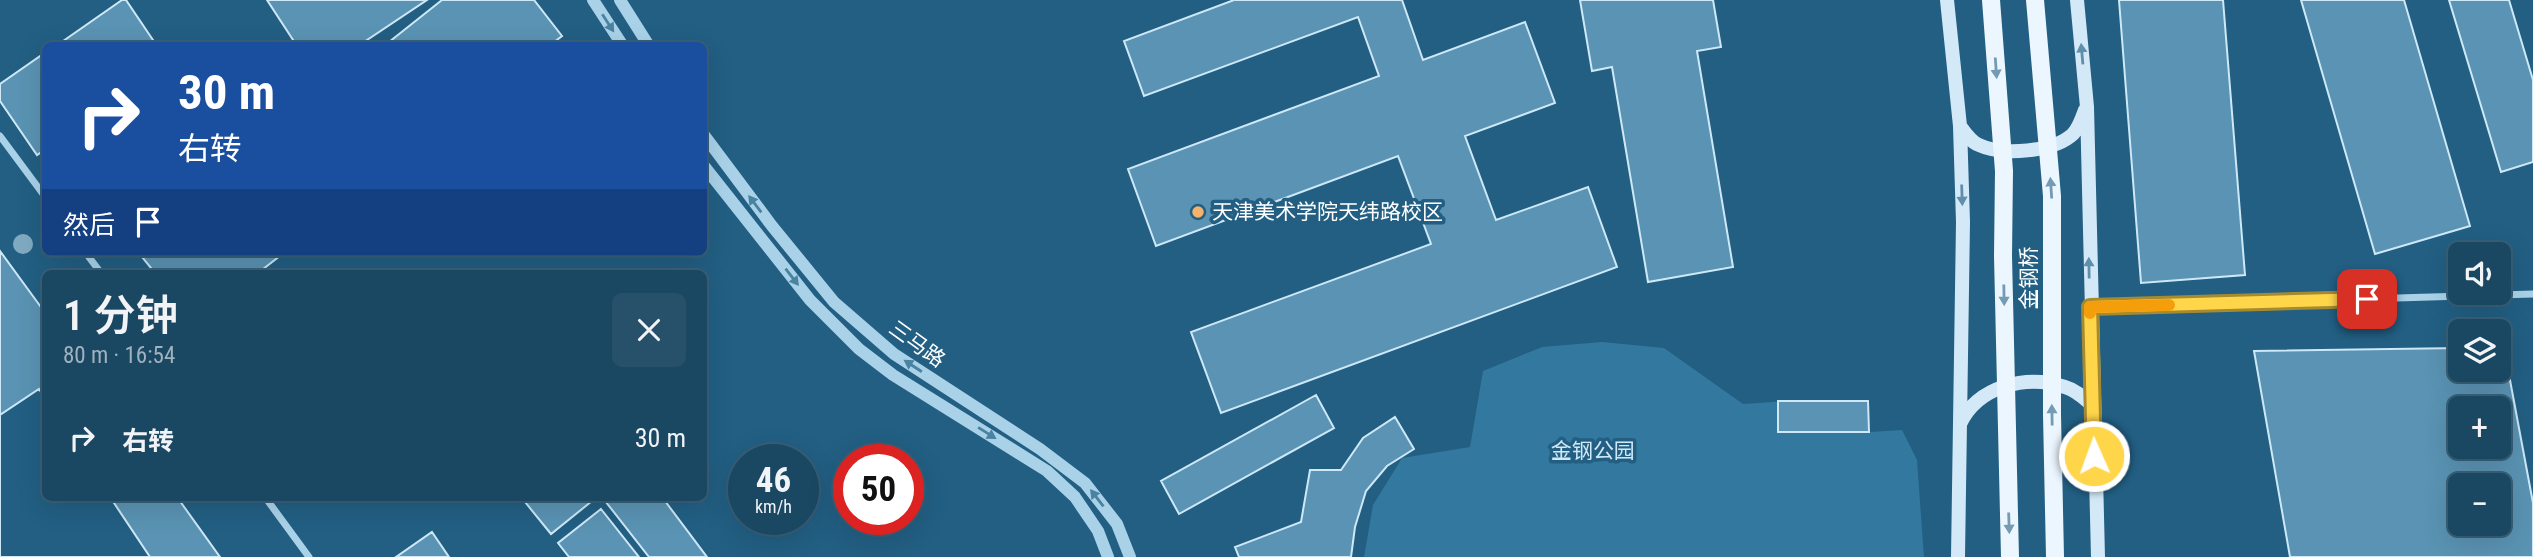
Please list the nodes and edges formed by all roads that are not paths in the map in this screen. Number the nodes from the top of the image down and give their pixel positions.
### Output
1 (593, 0) edge
2 (620, 0) edge
3 (1947, 0) edge
4 (1991, 0) edge
5 (2035, 0) edge
6 (2077, 0) edge
7 (620, 42) edge
8 (646, 42) edge
9 (2087, 107) junction
10 (1960, 126) junction
11 (0, 135) edge
12 (707, 139) edge
13 (707, 170) edge
14 (42, 193) edge
15 (88, 256) edge
16 (99, 270) edge
17 (2533, 294) edge
18 (2090, 307) junction
19 (2092, 405) junction
20 (1959, 425) junction
21 (268, 501) edge
22 (309, 557) edge
23 (1108, 557) edge
24 (1130, 557) edge
25 (1958, 557) edge
26 (2010, 557) edge
27 (2055, 557) edge
28 (2098, 557) edge

1 -> 7 street
2 - 8 street
3 - 10 main road
4 -> 26 main road, 金钢桥
27 -> 5 main road, 金钢桥
9 -> 6 main road
9 - 10 main road
18 -> 9 main road
10 -> 20 main road
11 - 14 street
24 -> 12 street, 三马路
13 -> 23 street, 三马路
15 - 16 street
17 - 18 street
18 - 19 main road
19 - 20 main road
19 - 28 main road
20 - 25 main road
21 - 22 street

